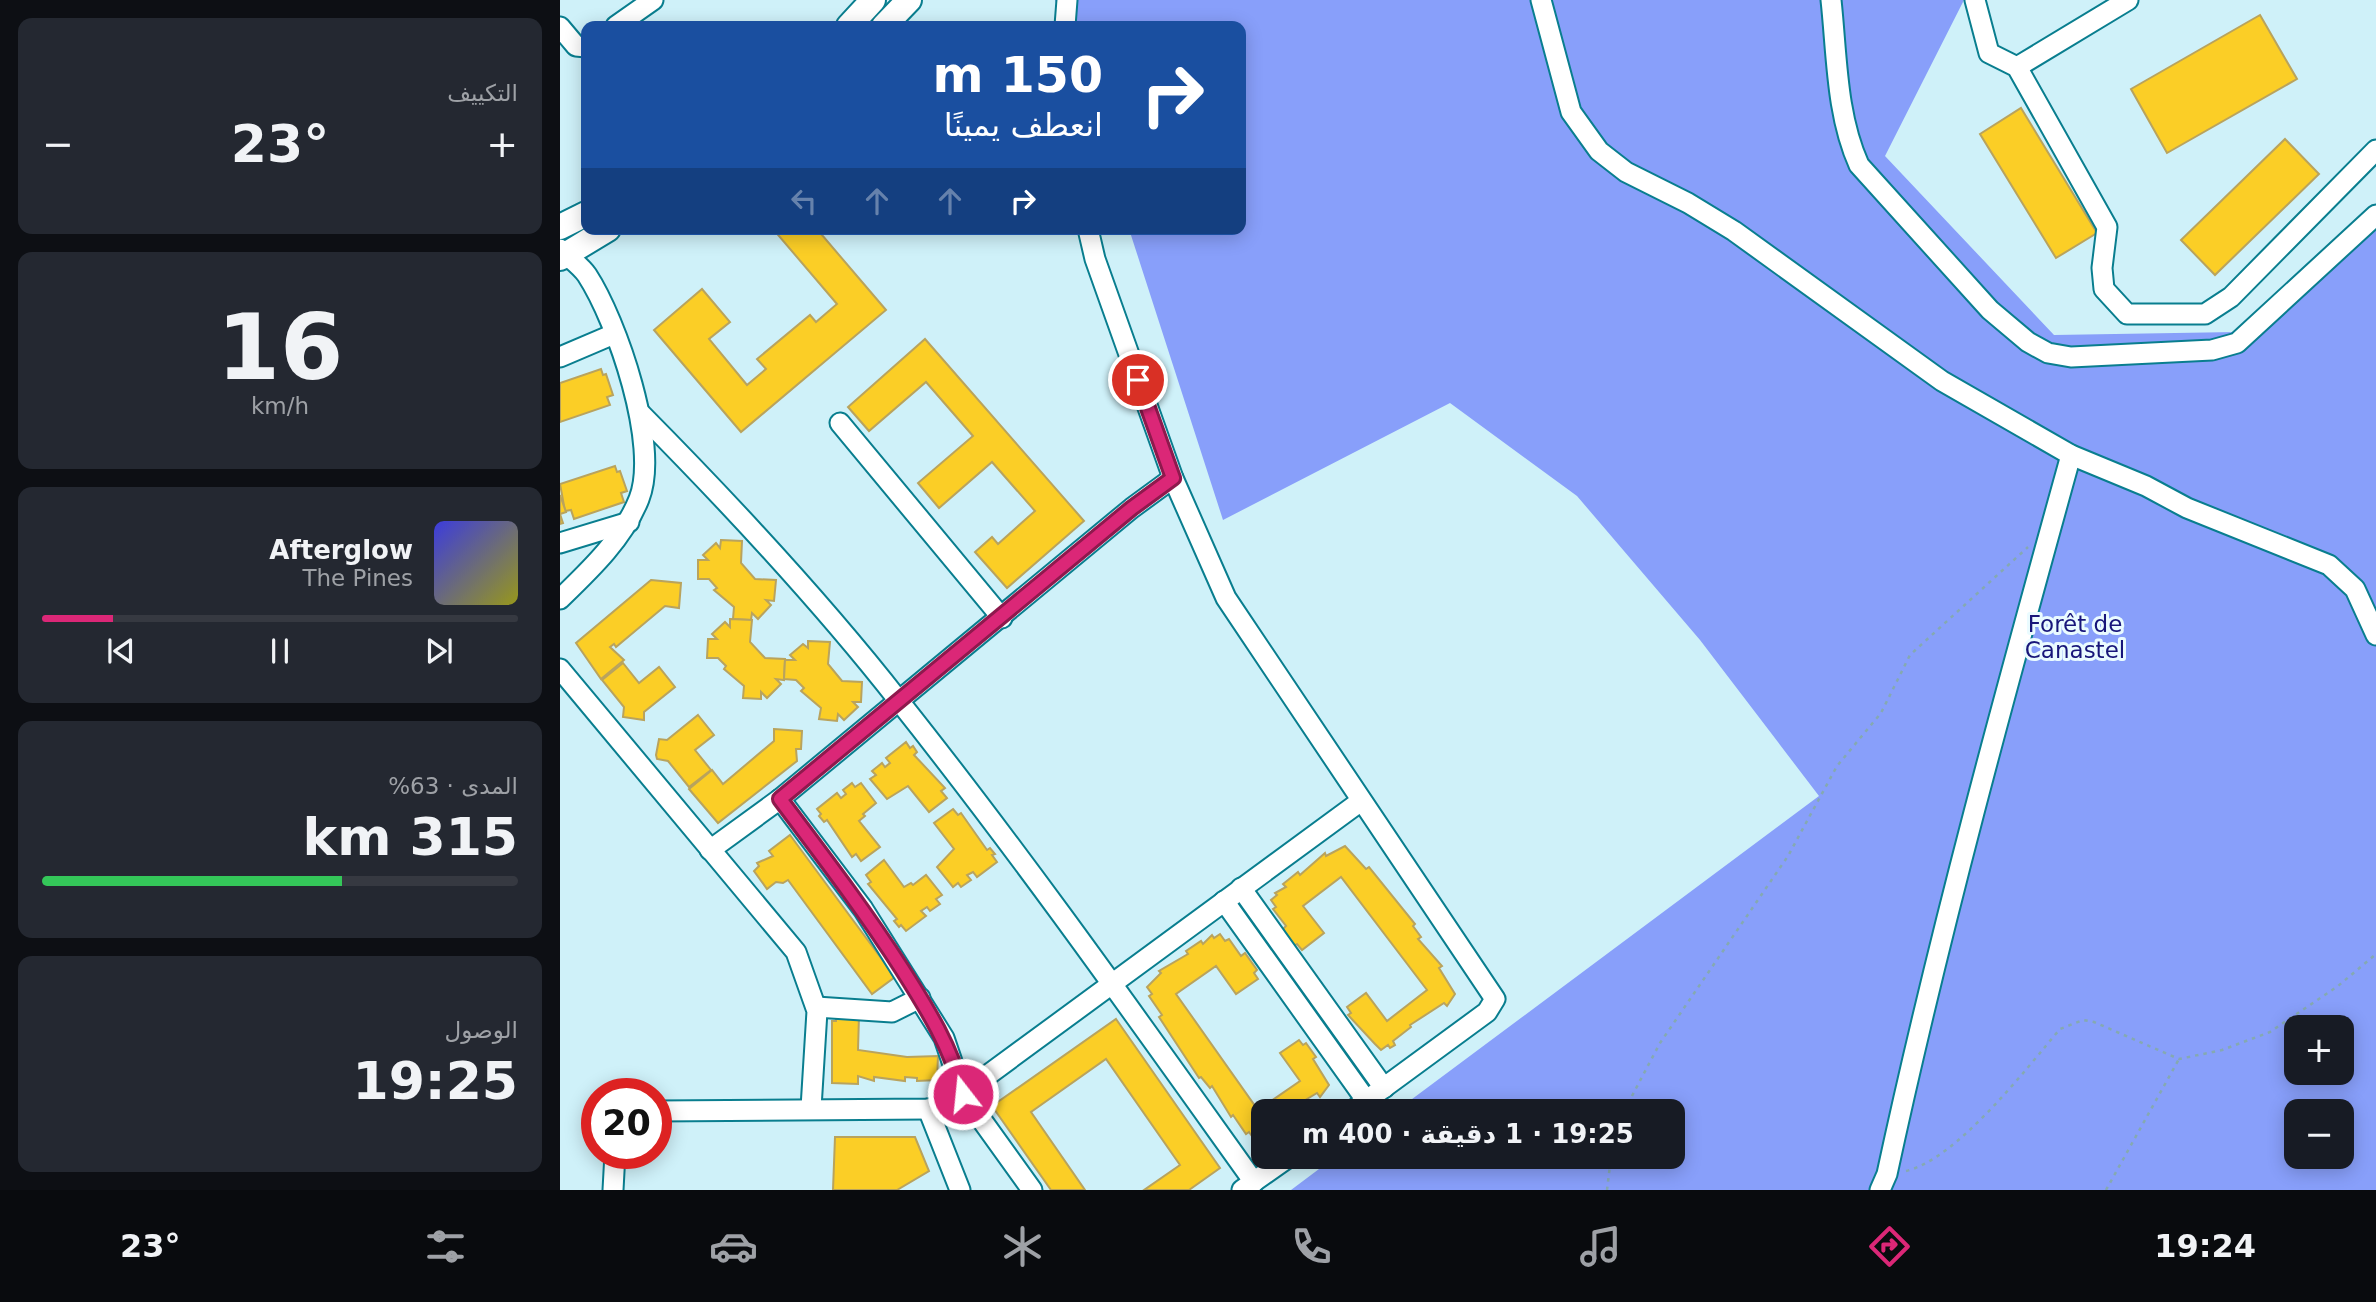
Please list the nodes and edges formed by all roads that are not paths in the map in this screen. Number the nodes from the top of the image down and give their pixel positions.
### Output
1 (653, 0) edge
2 (873, 0) edge
3 (909, 0) edge
4 (1067, 0) edge
5 (1541, 0) edge
6 (1831, 0) edge
7 (1975, 0) edge
8 (2128, 0) edge
9 (623, 21) edge
10 (854, 21) edge
11 (889, 21) edge
12 (1065, 21) edge
13 (560, 27) edge
14 (581, 46) edge
15 (2017, 67) junction
16 (2376, 150) edge
17 (2376, 215) edge
18 (581, 217) edge
19 (560, 228) edge
20 (597, 235) edge
21 (1089, 235) edge
22 (562, 254) edge
23 (614, 334) junction
24 (560, 357) edge
25 (641, 414) junction
26 (840, 422) dead end
27 (2071, 455) junction
28 (1173, 478) junction
29 (629, 522) junction
30 (560, 543) edge
31 (560, 599) edge
32 (1002, 618) junction
33 (2376, 635) edge
34 (560, 668) edge
35 (899, 700) junction
36 (780, 799) junction
37 (1361, 802) junction
38 (709, 850) junction
39 (1241, 888) junction
40 (1224, 901) junction
41 (1293, 961) junction
42 (1276, 974) junction
43 (1111, 983) junction
44 (920, 998) junction
45 (816, 1007) junction
46 (1384, 1088) junction
47 (963, 1094) junction
48 (1355, 1099) edge
49 (1369, 1099) edge
50 (811, 1108) junction
51 (928, 1109) junction
52 (672, 1111) edge
53 (614, 1169) edge
54 (1272, 1169) edge
55 (1884, 1182) edge
56 (1248, 1186) edge
57 (613, 1190) edge
58 (960, 1190) edge
59 (1032, 1190) edge

1 - 9 street
2 - 10 main road
3 - 11 main road
4 - 12 street
5 - 27 street
6 - 17 street
7 - 15 street
8 - 15 street
13 - 14 street
15 - 16 street
18 - 19 main road
20 - 22 main road
21 - 28 street
22 - 23 street
23 - 24 street
23 - 25 street
25 - 29 street
25 - 35 street
26 - 32 street
27 - 33 street
27 - 55 street
28 - 32 street
28 - 37 street
29 - 30 street
29 - 31 street
32 - 35 street
34 - 38 street
35 - 36 street
35 - 43 street
36 - 38 street
36 - 44 street
37 - 39 street
37 - 46 street
38 - 45 street
39 - 40 street
39 - 41 street
40 - 42 street
40 - 43 street
41 - 42 street
41 - 46 street
42 - 48 street
43 - 47 street
43 - 56 street
44 - 45 street
44 - 47 street
45 - 50 street
46 - 49 street
47 - 51 street
47 - 59 street
50 - 51 street
50 - 52 street
51 - 58 street
53 - 57 street
54 - 56 street

